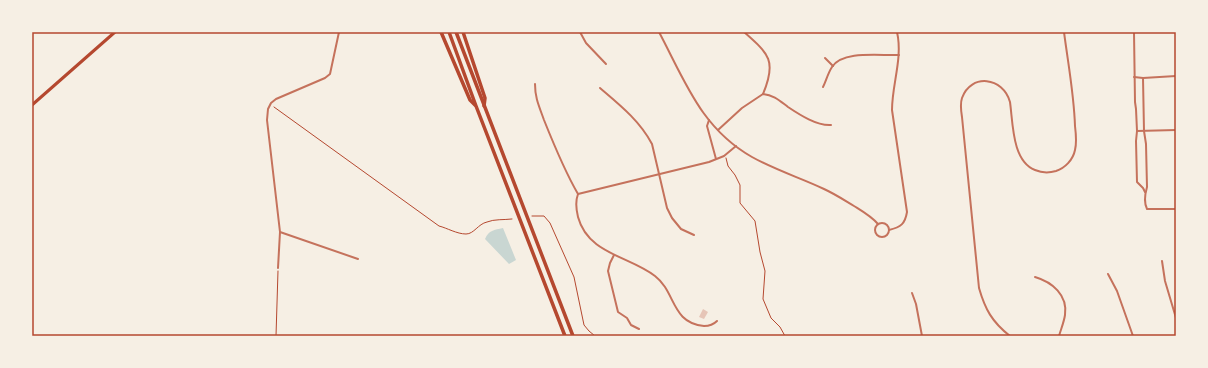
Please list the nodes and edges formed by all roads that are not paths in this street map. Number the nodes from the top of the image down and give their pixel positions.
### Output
1 (115, 32) edge
2 (339, 32) edge
3 (441, 32) edge
4 (449, 32) edge
5 (456, 32) edge
6 (463, 32) edge
7 (580, 32) edge
8 (659, 32) edge
9 (744, 32) edge
10 (897, 32) edge
11 (1064, 32) edge
12 (1135, 32) edge
13 (899, 55) junction
14 (825, 58) dead end
15 (606, 64) dead end
16 (832, 66) junction
17 (1176, 76) edge
18 (1134, 77) junction
19 (1143, 78) junction
20 (535, 84) dead end
21 (823, 87) dead end
22 (600, 88) dead end
23 (763, 94) junction
24 (32, 105) edge
25 (476, 106) junction
26 (484, 107) junction
27 (709, 120) junction
28 (831, 125) dead end
29 (718, 130) junction
30 (1176, 130) edge
31 (1137, 131) junction
32 (1144, 131) junction
33 (736, 146) junction
34 (716, 159) junction
35 (659, 174) junction
36 (1145, 193) junction
37 (578, 194) junction
38 (1176, 209) edge
39 (878, 224) junction
40 (889, 230) junction
41 (280, 232) junction
42 (694, 235) dead end
43 (614, 255) junction
44 (358, 259) dead end
45 (1162, 261) dead end
46 (278, 268) road end
47 (1108, 274) dead end
48 (1035, 277) dead end
49 (912, 293) dead end
50 (1176, 318) edge
51 (717, 321) dead end
52 (639, 328) dead end
53 (565, 336) edge
54 (572, 336) edge
55 (922, 336) edge
56 (1010, 336) edge
57 (1059, 336) edge
58 (1133, 336) edge

1 - 24 main road
2 - 41 street
3 - 25 highway
4 - 25 highway
5 - 26 highway
6 - 26 highway
7 - 15 street
8 - 27 street
9 - 23 street
10 - 13 street
11 - 56 street
12 - 18 street
13 - 16 street
13 - 40 street
14 - 16 street
16 - 21 street
17 - 19 street
18 - 19 street
18 - 31 street
19 - 32 street
20 - 37 street
22 - 35 street
23 - 28 street
23 - 29 street
25 - 53 highway
26 - 54 highway
27 - 29 street
27 - 34 street
29 - 33 street
30 - 32 street
31 - 32 street
31 - 36 street
32 - 36 street
33 - 34 street
33 - 39 street
34 - 35 street
35 - 37 street
35 - 42 street
36 - 38 street
37 - 43 street
39 - 40 street
39 - 40 street
41 - 44 street
41 - 46 street
43 - 51 street
43 - 52 street
45 - 50 street
47 - 58 street
48 - 57 street
49 - 55 street

